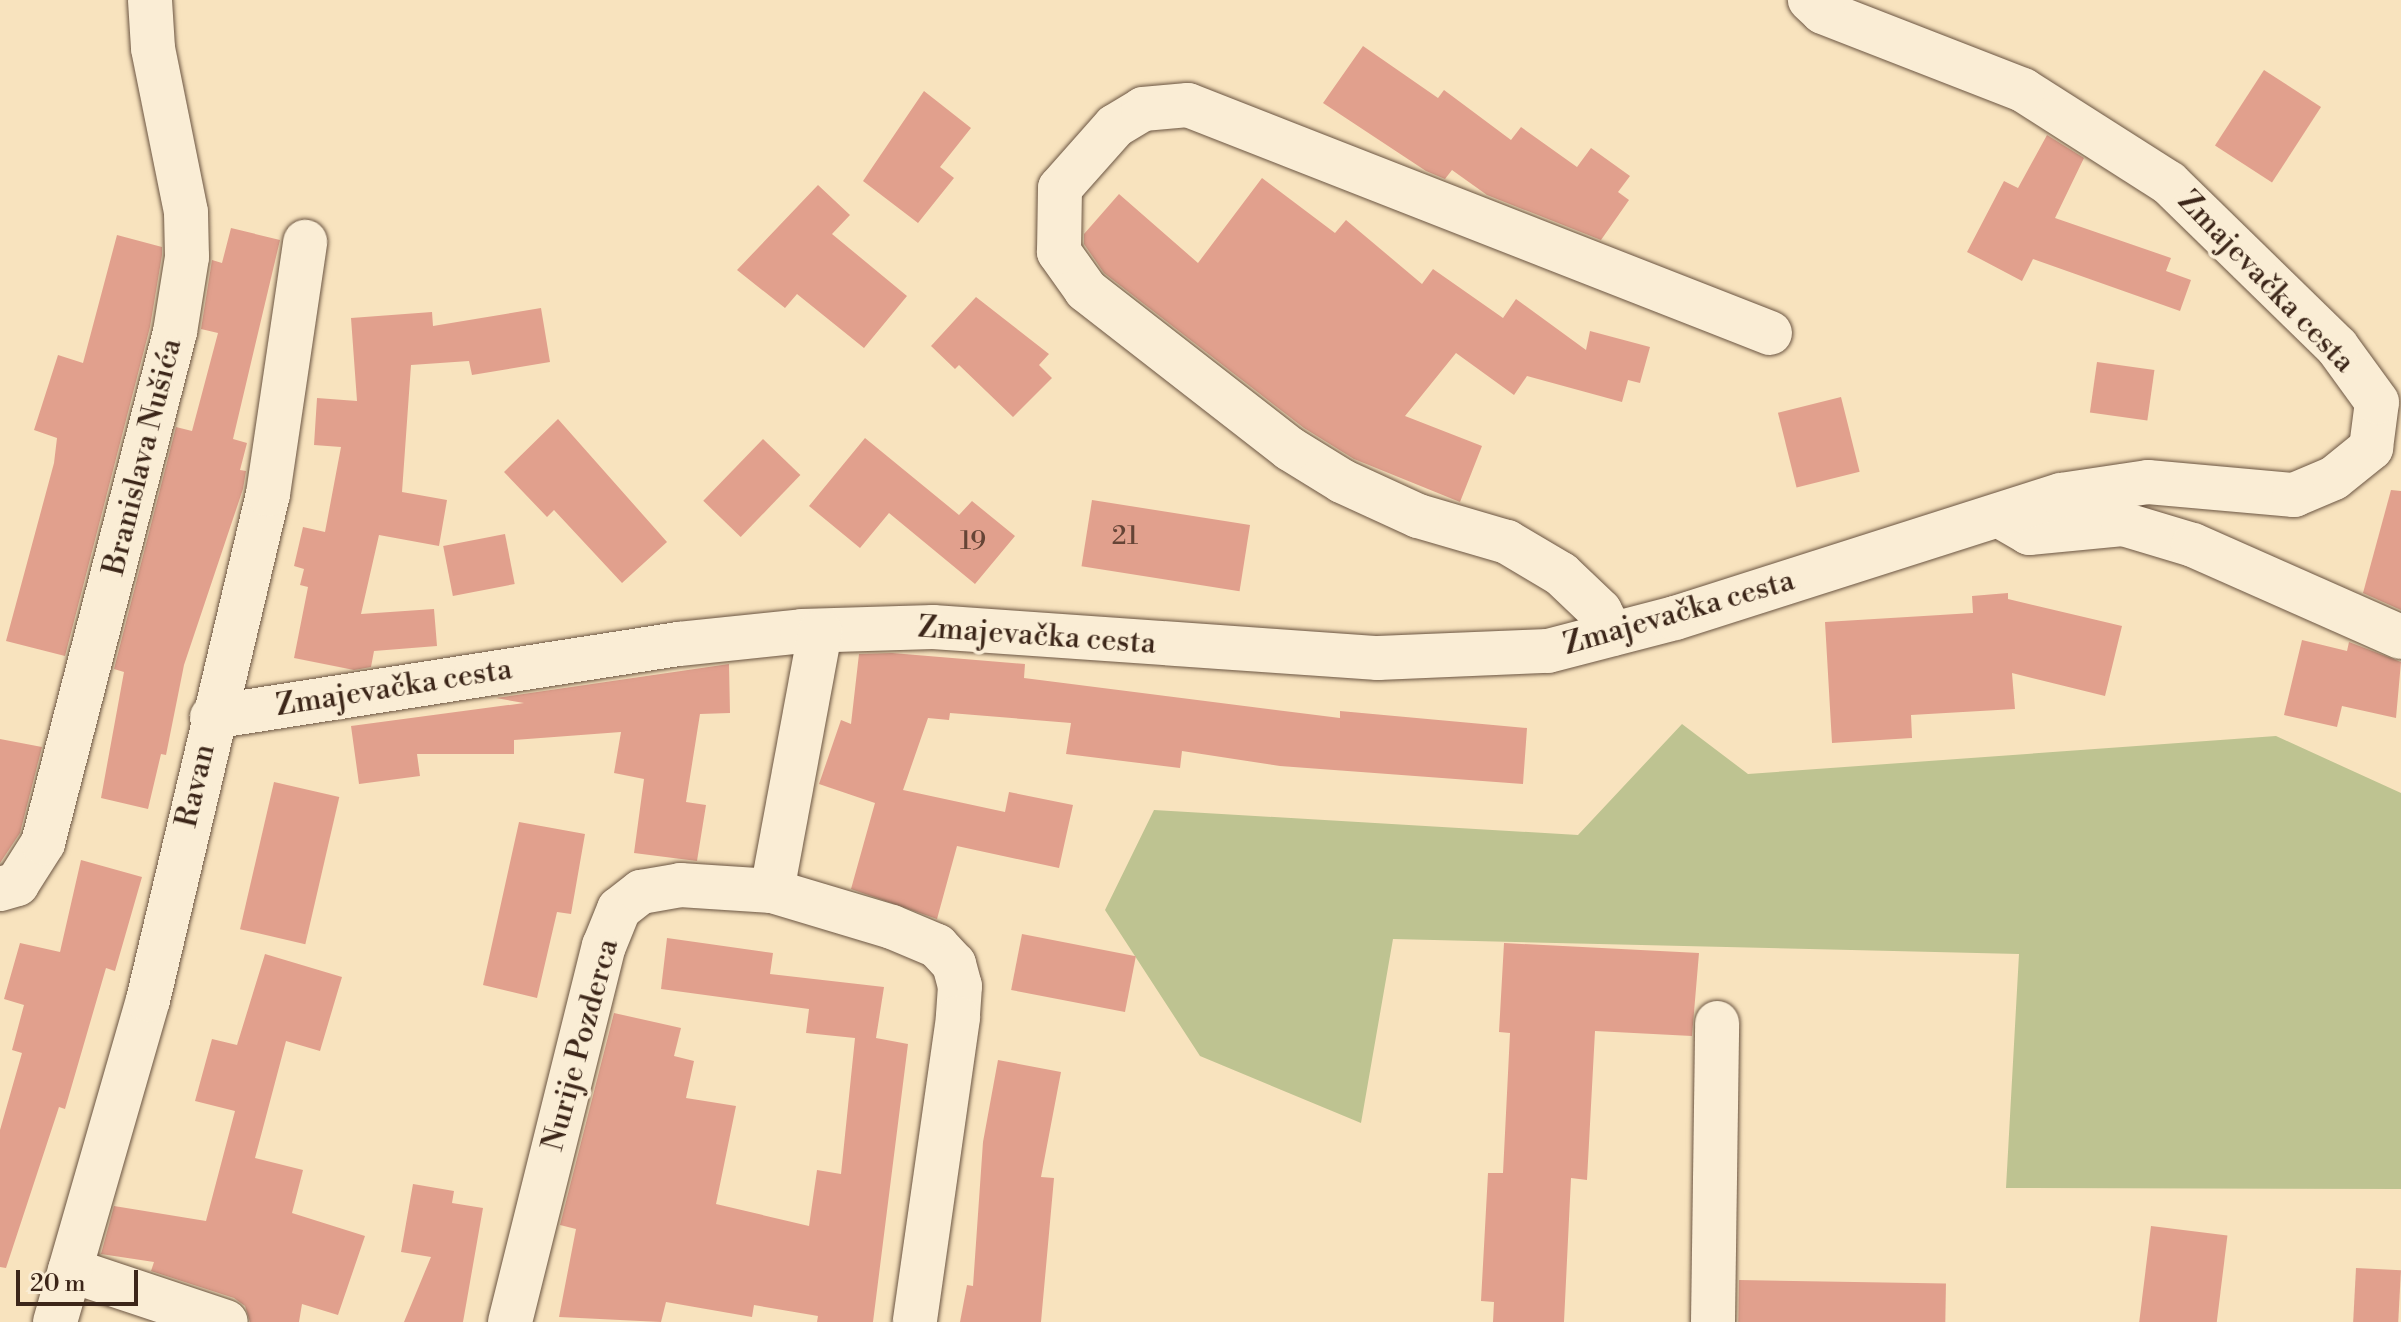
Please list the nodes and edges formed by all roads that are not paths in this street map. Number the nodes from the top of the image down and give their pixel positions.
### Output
1 (150, 0) edge
2 (1810, 0) edge
3 (305, 242) dead end
4 (1770, 333) dead end
5 (2001, 514) junction
6 (820, 631) junction
7 (1612, 634) junction
8 (2401, 637) edge
9 (212, 717) junction
10 (0, 889) edge
11 (772, 891) junction
12 (1717, 1023) dead end
13 (70, 1270) junction
14 (55, 1322) edge
15 (226, 1322) edge
16 (510, 1322) edge
17 (915, 1322) edge
18 (1713, 1322) edge

1 - 10 street, Branislava Nušića
2 - 5 street, Zmajevačka cesta
3 - 9 street, Ravan
4 - 7 street
5 - 7 street, Zmajevačka cesta
5 - 8 street
6 - 7 street, Zmajevačka cesta
6 - 9 street, Zmajevačka cesta
6 - 11 street
9 - 13 street, Ravan
11 - 16 street, Nurije Pozderca
11 - 17 street, Nurije Pozderca
12 - 18 street
13 - 14 street, Ravan
13 - 15 street

